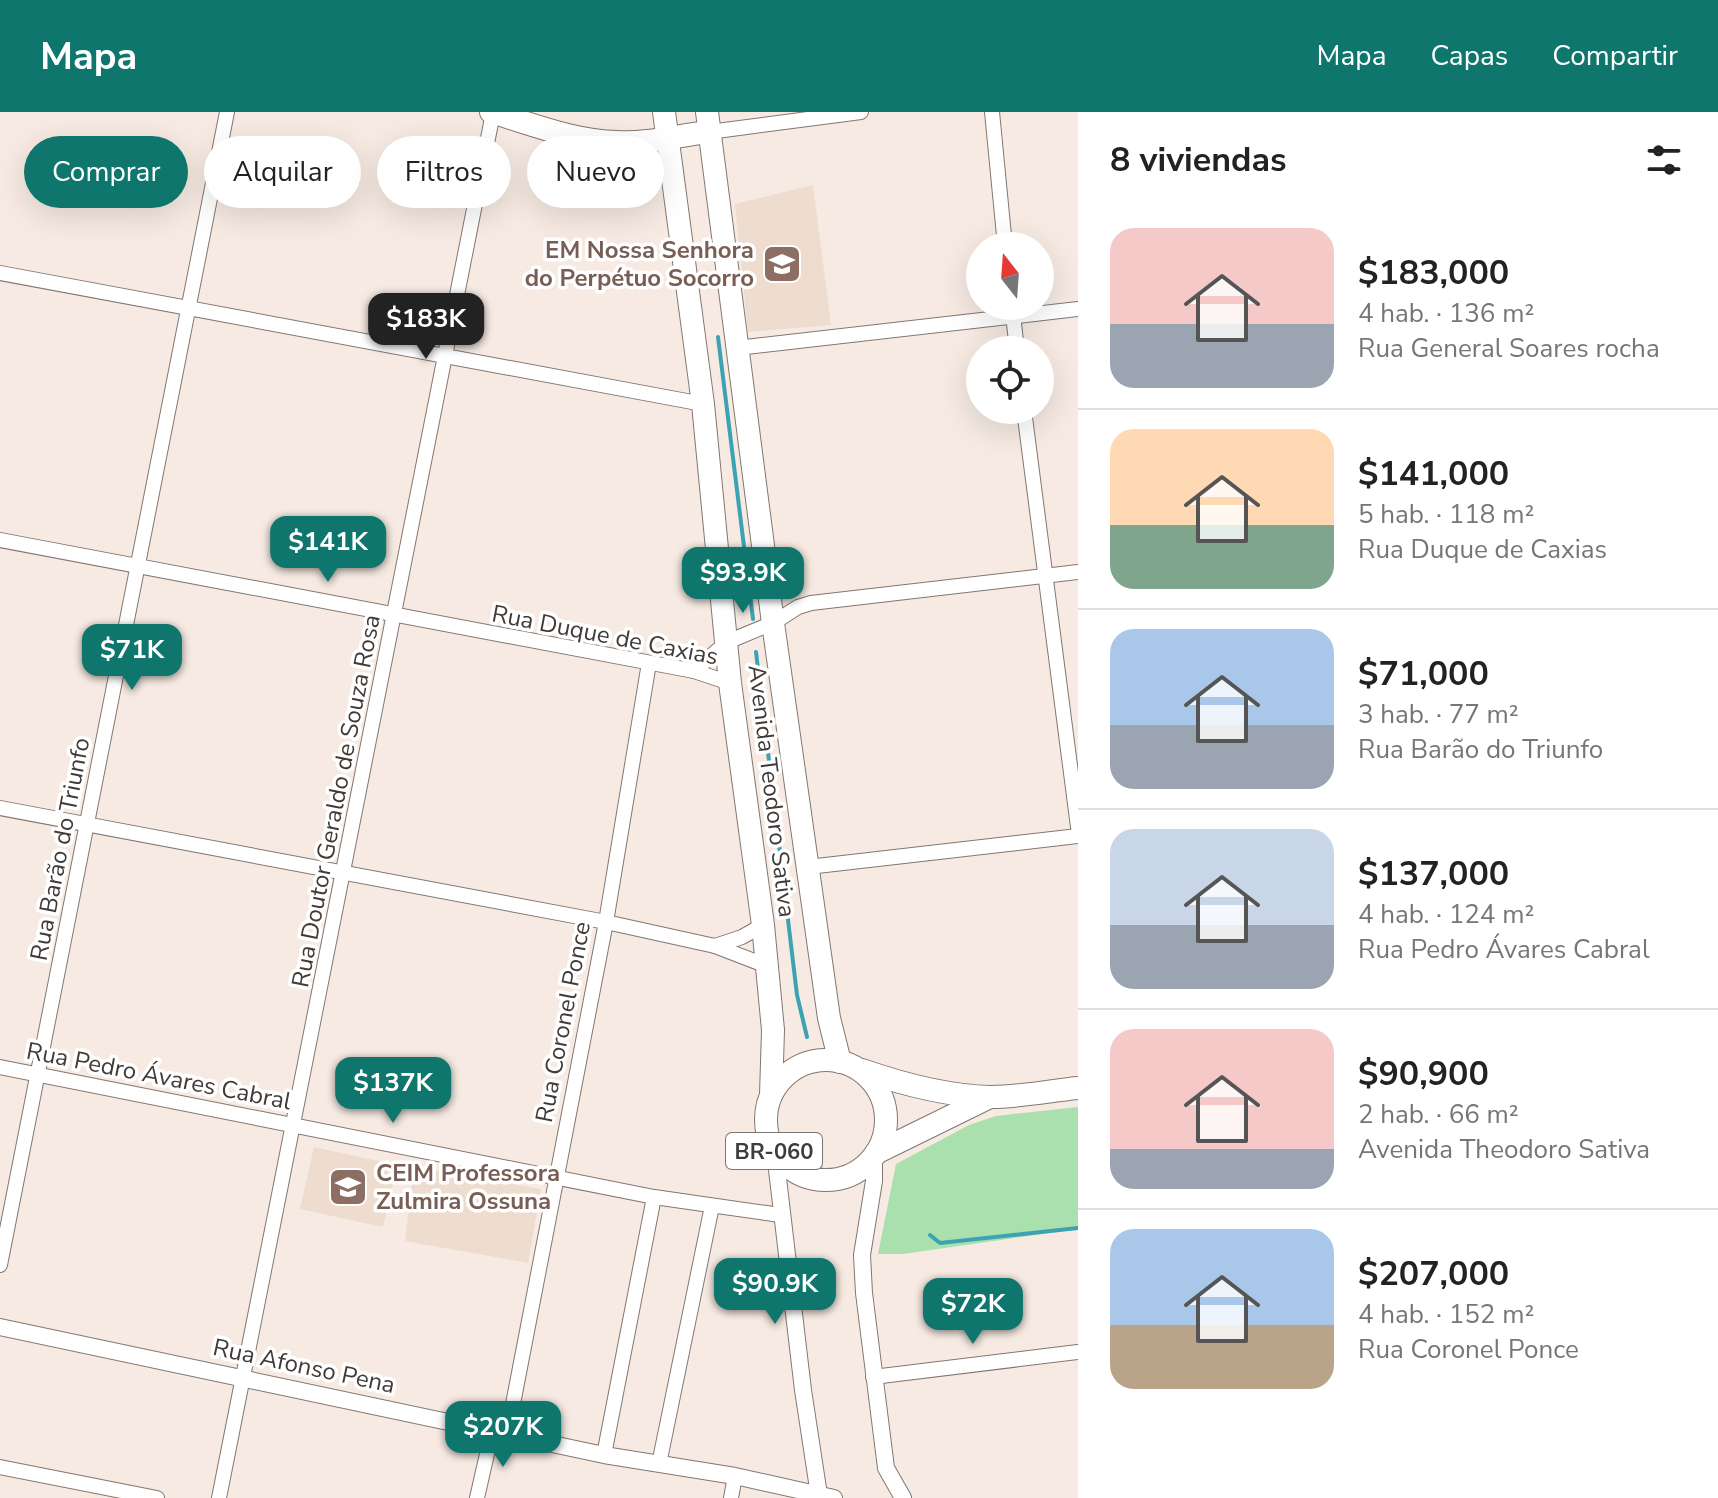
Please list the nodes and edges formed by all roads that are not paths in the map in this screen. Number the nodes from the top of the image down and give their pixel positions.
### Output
1 (227, 112) edge
2 (492, 112) edge
3 (664, 112) edge
4 (861, 112) edge
5 (992, 112) edge
6 (708, 122) edge
7 (666, 139) junction
8 (1004, 232) edge
9 (0, 273) edge
10 (1078, 309) edge
11 (189, 310) junction
12 (1054, 310) edge
13 (966, 318) edge
14 (737, 348) junction
15 (446, 355) junction
16 (703, 404) junction
17 (1026, 424) edge
18 (0, 540) edge
19 (137, 567) junction
20 (1078, 572) edge
21 (1044, 576) junction
22 (395, 616) junction
23 (773, 623) junction
24 (727, 642) junction
25 (649, 663) junction
26 (694, 671) junction
27 (730, 683) junction
28 (0, 808) edge
29 (87, 826) junction
30 (1078, 827) edge
31 (1078, 836) edge
32 (808, 867) junction
33 (344, 872) junction
34 (606, 922) junction
35 (763, 925) junction
36 (715, 946) junction
37 (767, 966) junction
38 (847, 1064) junction
39 (0, 1067) edge
40 (38, 1075) junction
41 (1078, 1088) edge
42 (771, 1095) junction
43 (991, 1097) junction
44 (294, 1126) junction
45 (775, 1153) junction
46 (875, 1155) junction
47 (555, 1176) junction
48 (654, 1197) junction
49 (712, 1206) junction
50 (780, 1215) junction
51 (0, 1265) edge
52 (0, 1327) edge
53 (1078, 1352) edge
54 (873, 1377) junction
55 (244, 1378) junction
56 (500, 1433) junction
57 (604, 1455) junction
58 (659, 1464) junction
59 (0, 1467) edge
60 (735, 1476) junction
61 (827, 1496) edge
62 (157, 1498) edge
63 (219, 1498) edge
64 (477, 1498) edge
65 (731, 1498) edge
66 (903, 1498) edge

1 - 11 street, Rua Barão do Triunfo
2 - 7 main road
2 - 15 street, Rua Doutor Geraldo de Souza Rosa
3 - 7 main road, Avenida Teodoro Sativa / BR-060
4 - 6 street
5 - 8 street
6 - 7 main road
6 - 14 main road, Avenida Teodoro Sativa
7 - 16 main road, Avenida Teodoro Sativa / BR-060
9 - 11 street
10 - 12 street
11 - 15 street
11 - 19 street, Rua Barão do Triunfo
13 - 14 street
14 - 23 main road, Avenida Teodoro Sativa
15 - 16 street
15 - 22 street, Rua Doutor Geraldo de Souza Rosa
16 - 24 main road, Avenida Teodoro Sativa / BR-060
17 - 21 street
18 - 19 street, Rua Duque de Caxias
19 - 22 street, Rua Duque de Caxias
19 - 29 street, Rua Barão do Triunfo
20 - 21 street
21 - 23 street
21 - 30 street
22 - 25 street, Rua Duque de Caxias
22 - 33 street, Rua Doutor Geraldo de Souza Rosa
23 - 24 street
23 - 32 main road, Avenida Teodoro Sativa
24 - 26 street
24 - 27 main road, Avenida Teodoro Sativa / BR-060
25 - 26 street, Rua Duque de Caxias
25 - 34 street, Rua Coronel Ponce
26 - 27 street, Rua Duque de Caxias
27 - 35 main road, Avenida Teodoro Sativa / BR-060
28 - 29 street
29 - 33 street
29 - 40 street, Rua Barão do Triunfo
31 - 32 street
32 - 38 main road, Avenida Teodoro Sativa
33 - 34 street
33 - 44 street, Rua Doutor Geraldo de Souza Rosa
34 - 36 street
34 - 47 street, Rua Coronel Ponce
35 - 36 street
35 - 37 main road, Avenida Teodoro Sativa / BR-060
36 - 37 street
37 - 42 main road, Avenida Teodoro Sativa / BR-060
38 - 42 main road, BR-060
38 - 43 main road, BR-060
38 - 46 main road
39 - 40 street, Rua Pedro Ávares Cabral
40 - 44 street, Rua Pedro Ávares Cabral
40 - 51 street, Rua Barão do Triunfo
41 - 43 main road, BR-060
42 - 45 main road, BR-060
43 - 46 main road, BR-060
44 - 47 street, Rua Pedro Ávares Cabral
44 - 55 street, Rua Doutor Geraldo de Souza Rosa
45 - 46 main road, BR-060
45 - 50 street
46 - 54 street
47 - 48 street, Rua Pedro Ávares Cabral
47 - 56 street, Rua Coronel Ponce
48 - 49 street, Rua Pedro Ávares Cabral
48 - 57 street
49 - 50 street, Rua Pedro Ávares Cabral
49 - 58 street
50 - 61 street
52 - 55 street, Rua Afonso Pena
53 - 54 street
54 - 66 street
55 - 56 street, Rua Afonso Pena
55 - 63 street, Rua Doutor Geraldo de Souza Rosa
56 - 57 street, Rua Afonso Pena
56 - 64 street, Rua Coronel Ponce
57 - 58 street, Rua Afonso Pena
58 - 60 street, Rua Afonso Pena
59 - 62 street
60 - 61 street, Rua Afonso Pena
60 - 65 street

